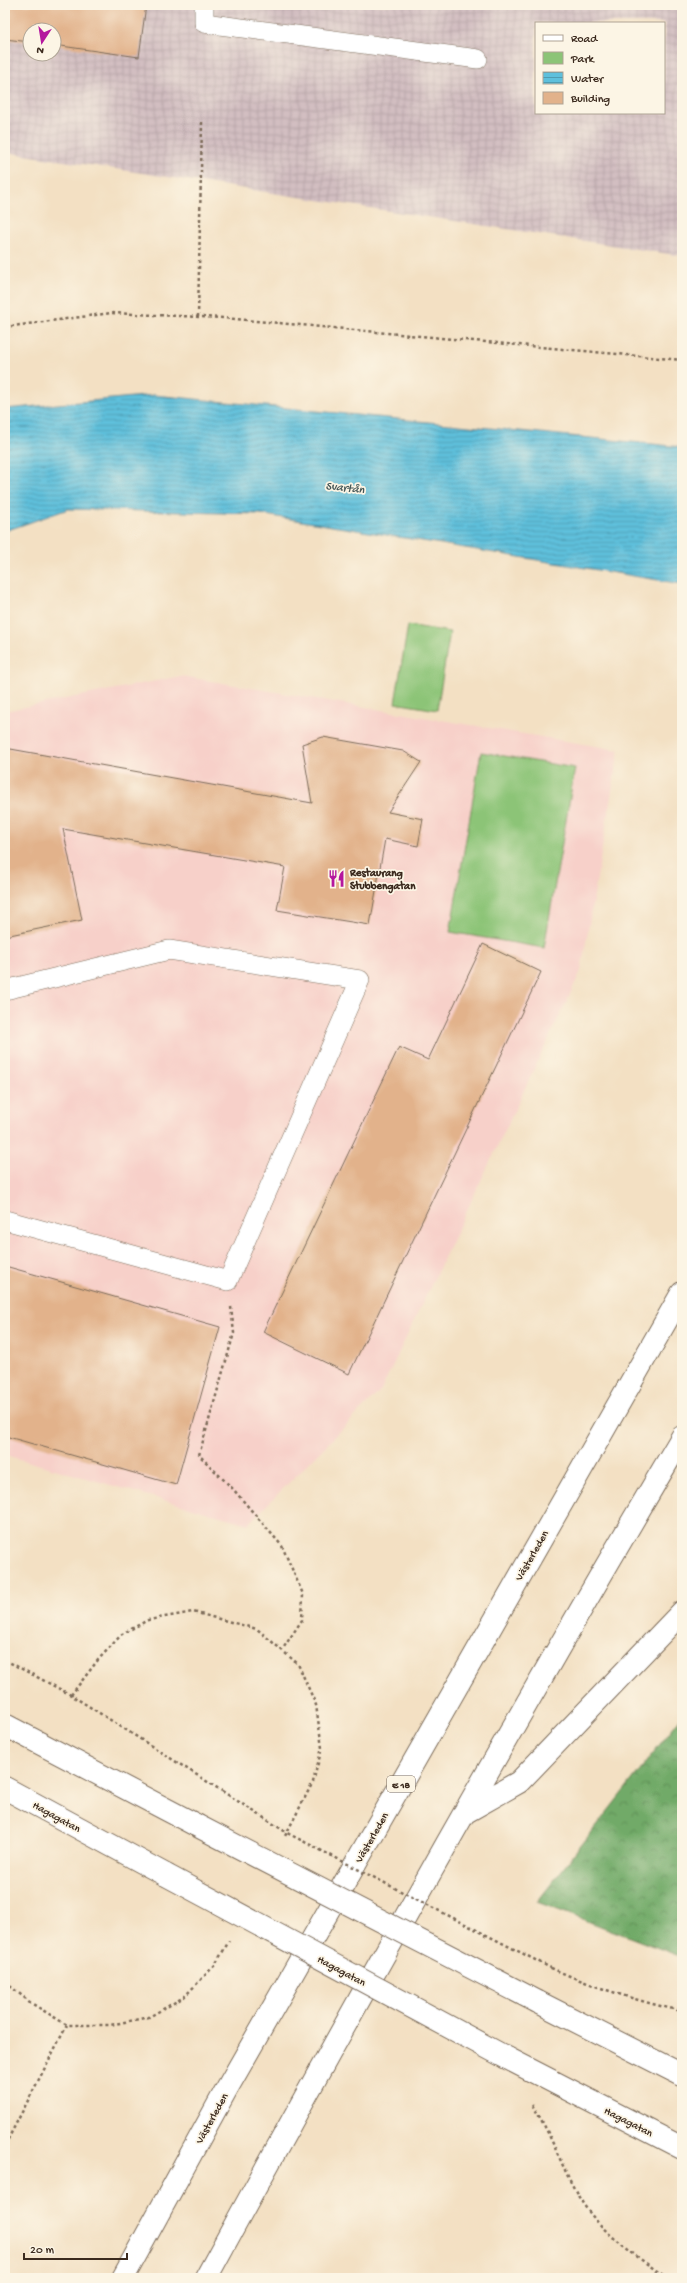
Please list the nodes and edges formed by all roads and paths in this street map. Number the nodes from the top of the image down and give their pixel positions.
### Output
1 (204, 5) edge
2 (478, 59) dead end
3 (202, 122) dead end
4 (198, 317) junction
5 (5, 327) edge
6 (682, 360) edge
7 (5, 990) edge
8 (5, 1220) edge
9 (228, 1281) junction
10 (682, 1293) edge
11 (682, 1437) edge
12 (682, 1612) edge
13 (282, 1650) dead end
14 (5, 1660) edge
15 (5, 1725) edge
16 (5, 1788) edge
17 (465, 1813) junction
18 (682, 2011) edge
19 (67, 2025) dead end
20 (682, 2075) edge
21 (534, 2107) dead end
22 (5, 2145) edge
23 (682, 2148) edge
24 (123, 2278) edge
25 (206, 2278) edge
26 (667, 2278) edge

1 - 2 lane
3 - 4 path
4 - 5 path
4 - 6 path
7 - 9 lane
8 - 9 lane
9 - 13 path
10 - 24 main road, Västerleden / E 18
11 - 17 main road
12 - 17 main road
14 - 18 path, bridge
15 - 20 main road, bridge
16 - 23 main road, Hagagatan, bridge
17 - 25 main road
19 - 22 path
21 - 26 path

